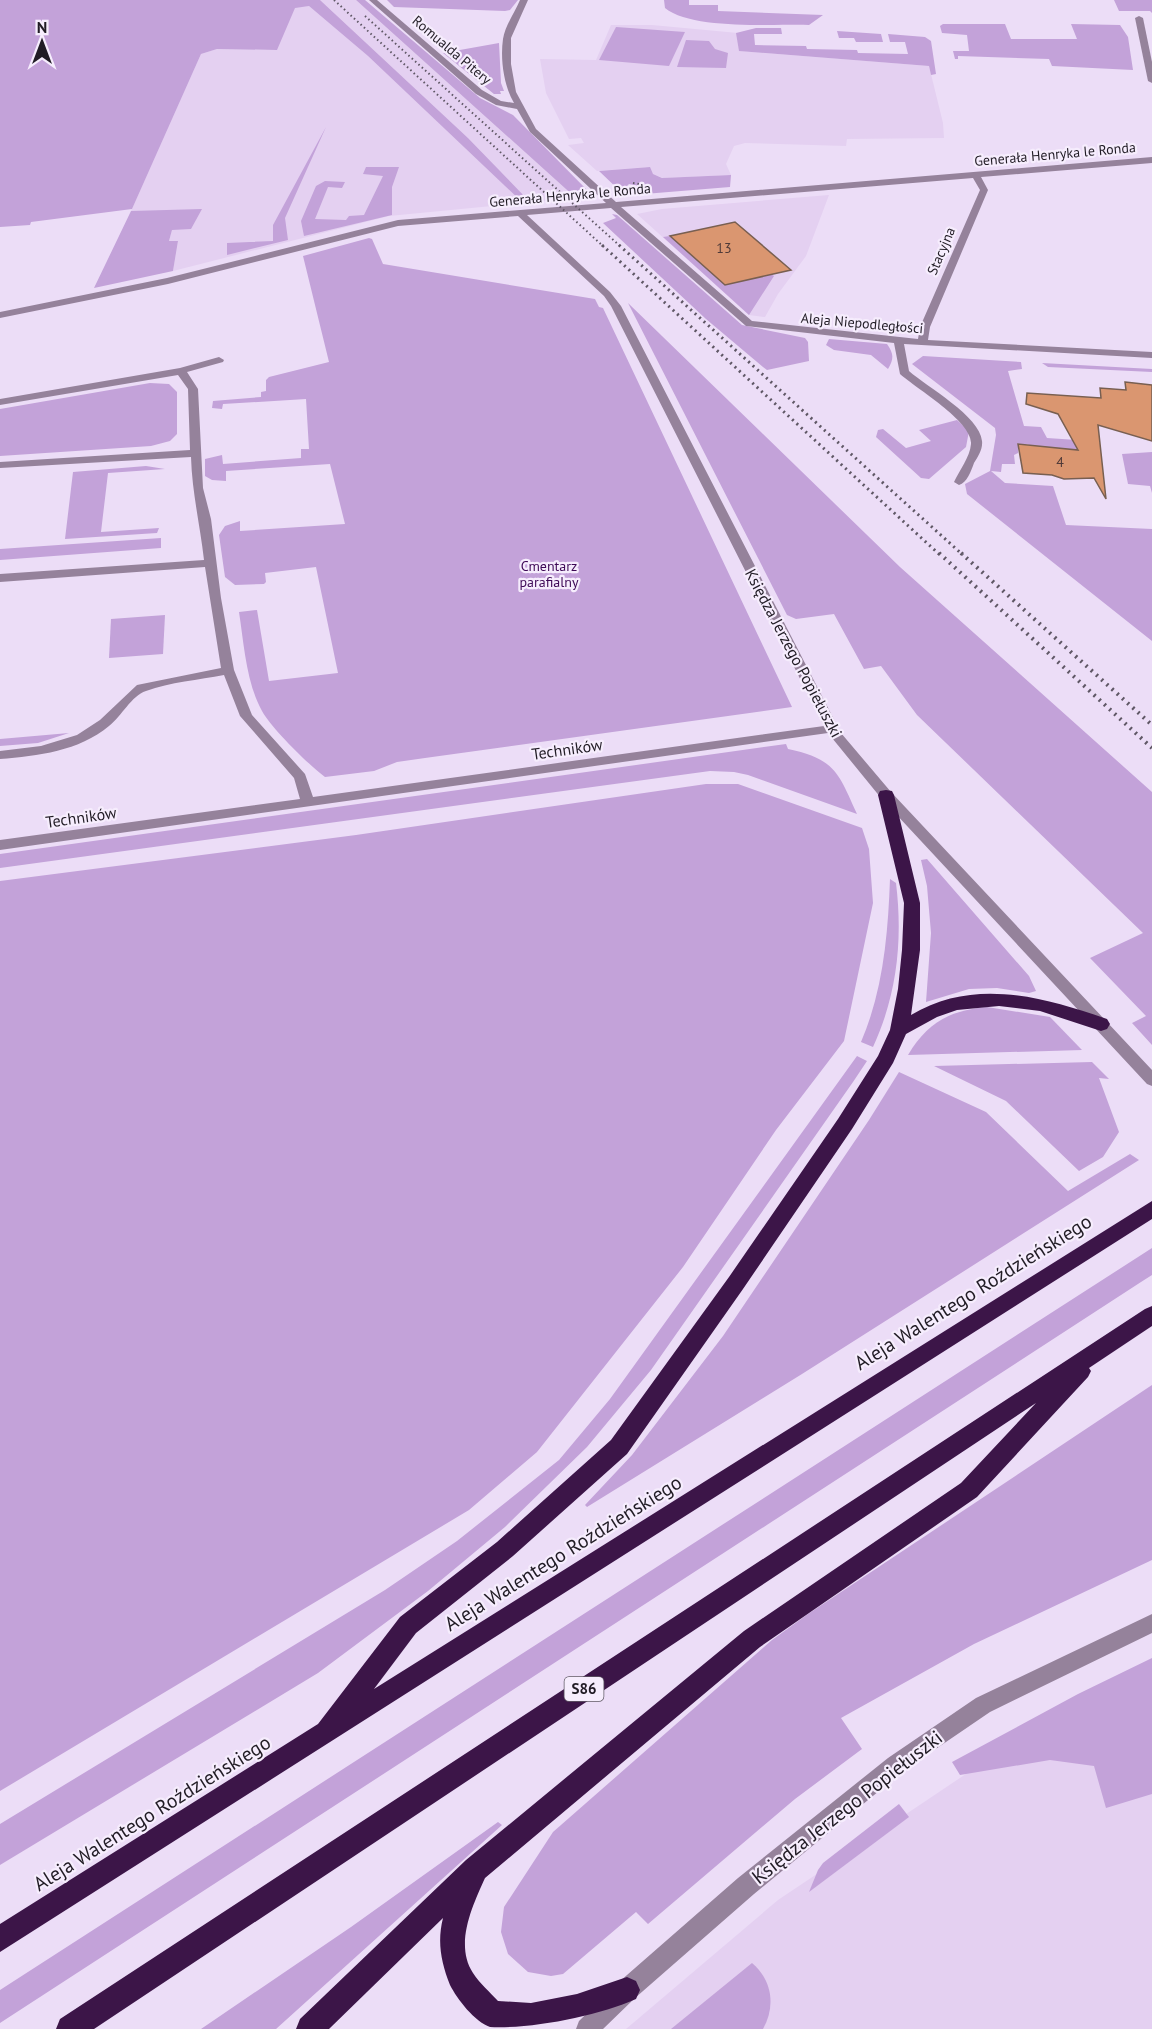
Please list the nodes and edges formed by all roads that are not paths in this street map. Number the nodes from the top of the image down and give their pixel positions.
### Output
1 (373, 0) edge
2 (524, 0) edge
3 (1139, 18) dead end
4 (1152, 81) edge
5 (520, 107) junction
6 (1152, 160) edge
7 (975, 174) junction
8 (614, 205) junction
9 (520, 213) junction
10 (0, 315) edge
11 (899, 341) junction
12 (922, 343) junction
13 (1152, 356) edge
14 (219, 360) dead end
15 (181, 370) junction
16 (0, 402) edge
17 (196, 453) junction
18 (0, 465) edge
19 (959, 482) dead end
20 (210, 563) junction
21 (0, 578) edge
22 (228, 670) junction
23 (831, 729) junction
24 (0, 755) edge
25 (886, 795) junction
26 (308, 802) junction
27 (0, 845) edge
28 (1101, 1024) junction
29 (899, 1030) junction
30 (1152, 1080) edge
31 (1152, 1209) edge
32 (1152, 1315) edge
33 (1100, 1350) junction
34 (1152, 1623) edge
35 (322, 1737) junction
36 (476, 1869) junction
37 (0, 1939) edge
38 (627, 1990) junction
39 (70, 2029) edge
40 (310, 2029) edge
41 (587, 2029) edge

1 - 5 street, Romualda Pitery
2 - 5 street, Aleja Niepodległości
3 - 4 street
5 - 8 street, Aleja Niepodległości
6 - 7 street, Generała Henryka le Ronda
7 - 8 street, Generała Henryka le Ronda
7 - 12 street, Stacyjna
8 - 9 street, Generała Henryka le Ronda
8 - 11 street, Aleja Niepodległości
9 - 10 street, Generała Henryka le Ronda
9 - 23 street, Księdza Jerzego Popiełuszki
11 - 12 street, Aleja Niepodległości
11 - 19 street
12 - 13 street, Aleja Niepodległości
14 - 15 street
15 - 16 street
15 - 17 street
17 - 18 street
17 - 20 street
20 - 21 street
20 - 22 street
22 - 24 street
22 - 26 street
23 - 25 street, Księdza Jerzego Popiełuszki
23 - 26 street, Techników
25 - 28 street, Księdza Jerzego Popiełuszki
25 - 29 highway
26 - 27 street, Techników
28 - 29 highway
28 - 30 street, Księdza Jerzego Popiełuszki
29 - 35 highway
31 - 35 highway, Aleja Walentego Roździeńskiego
32 - 33 highway, S86
33 - 36 highway
33 - 39 highway, S86
34 - 38 street, Księdza Jerzego Popiełuszki
35 - 37 highway, Aleja Walentego Roździeńskiego
36 - 38 highway
36 - 40 highway
38 - 41 street

